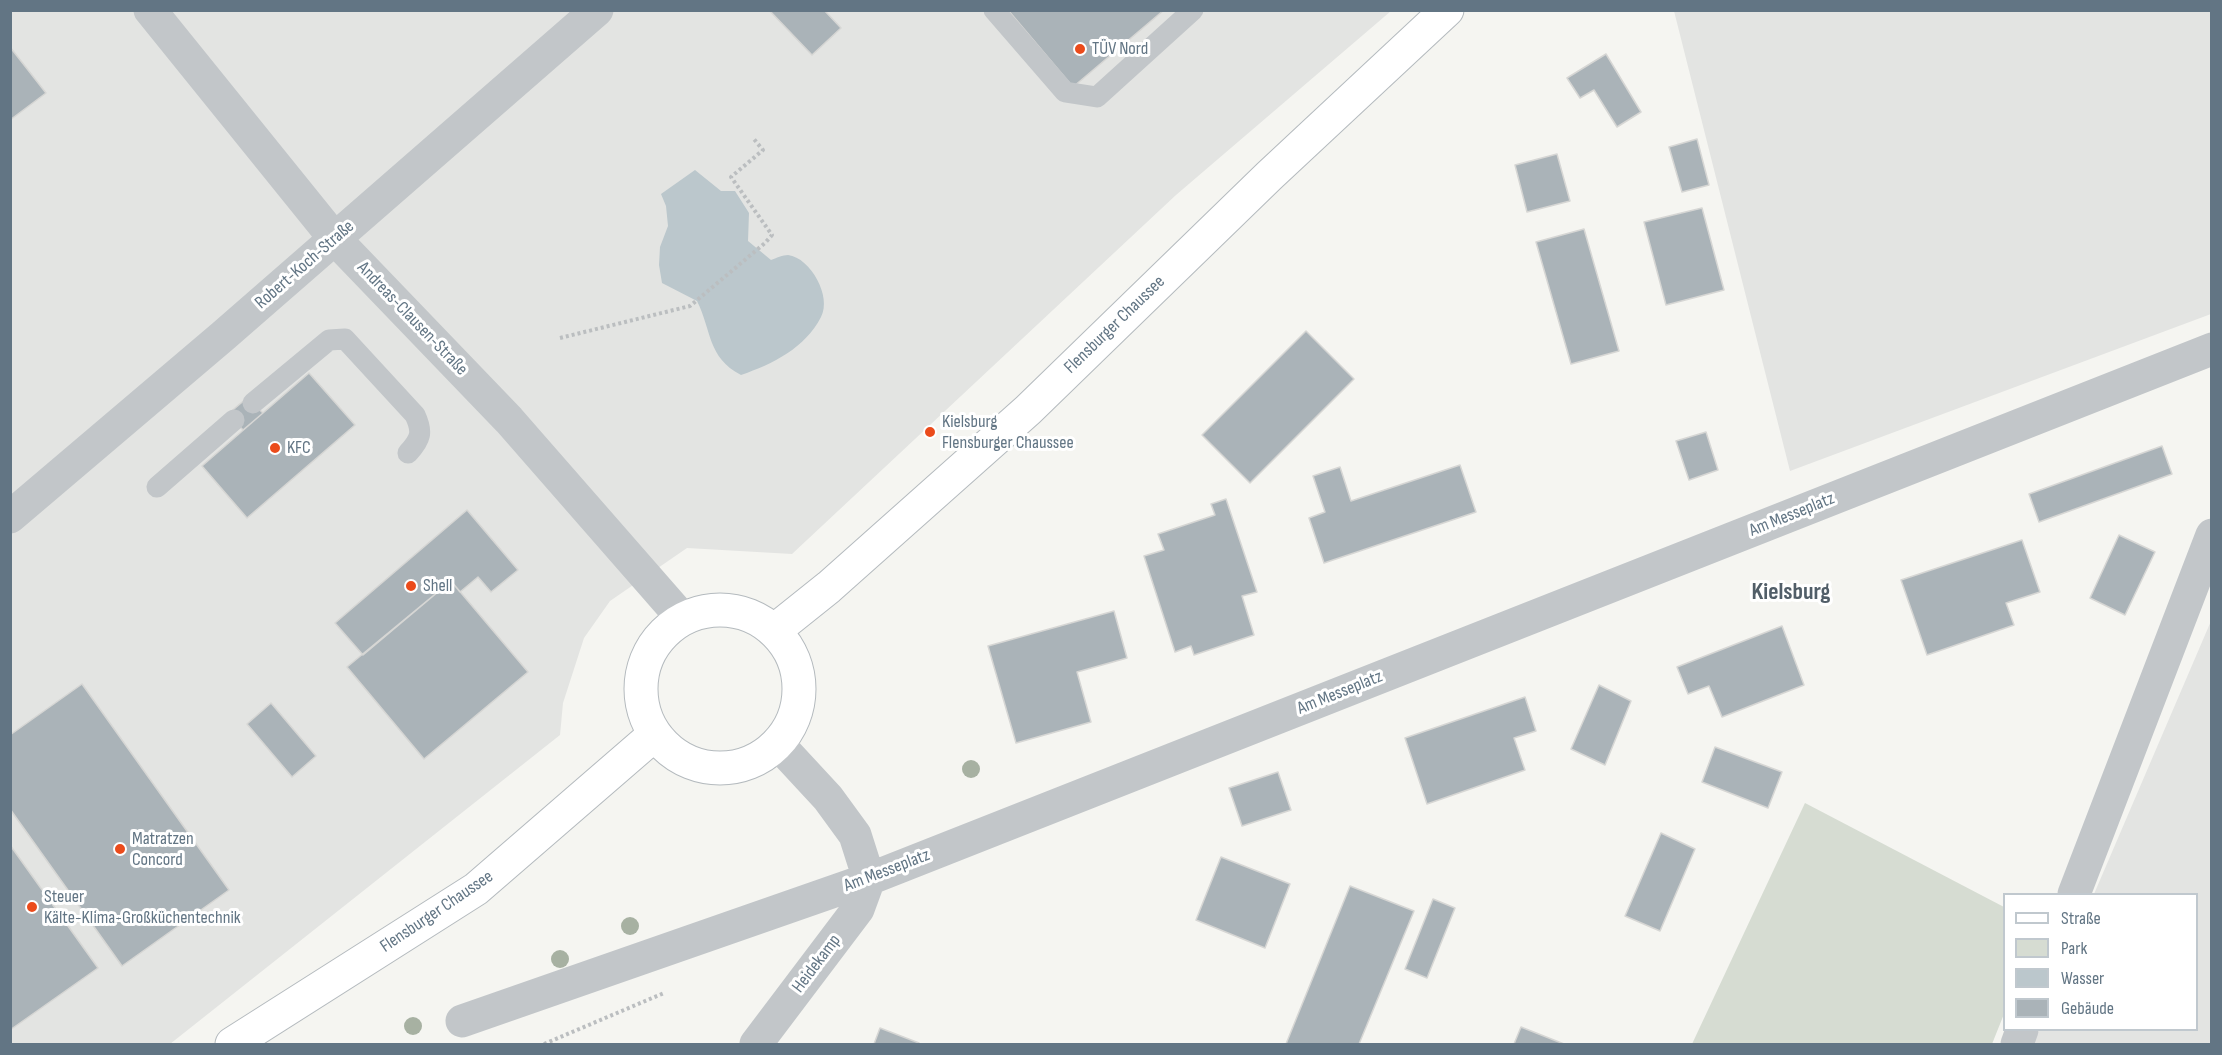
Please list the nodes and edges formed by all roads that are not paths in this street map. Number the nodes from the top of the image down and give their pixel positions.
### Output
1 (150, 10) edge
2 (597, 10) edge
3 (994, 10) edge
4 (1193, 10) edge
5 (1447, 10) edge
6 (335, 239) junction
7 (2211, 349) edge
8 (253, 403) dead end
9 (234, 420) dead end
10 (408, 453) dead end
11 (157, 487) dead end
12 (10, 517) edge
13 (2211, 536) edge
14 (682, 619) junction
15 (774, 631) junction
16 (654, 735) junction
17 (778, 744) junction
18 (869, 879) junction
19 (2074, 893) edge
20 (462, 1021) dead end
21 (232, 1044) edge
22 (756, 1044) edge

1 - 6 street, Andreas-Clausen-Straße
2 - 6 street, Robert-Koch-Straße
3 - 4 lane
5 - 15 main road, Flensburger Chaussee
6 - 12 street, Robert-Koch-Straße
6 - 14 street, Andreas-Clausen-Straße
7 - 18 street, Am Messeplatz
8 - 10 lane
9 - 11 lane
13 - 19 street
14 - 15 main road
14 - 16 main road
15 - 17 main road
16 - 17 main road
16 - 21 main road, Flensburger Chaussee
17 - 18 street
18 - 20 street, Am Messeplatz
18 - 22 street, Heidekamp

